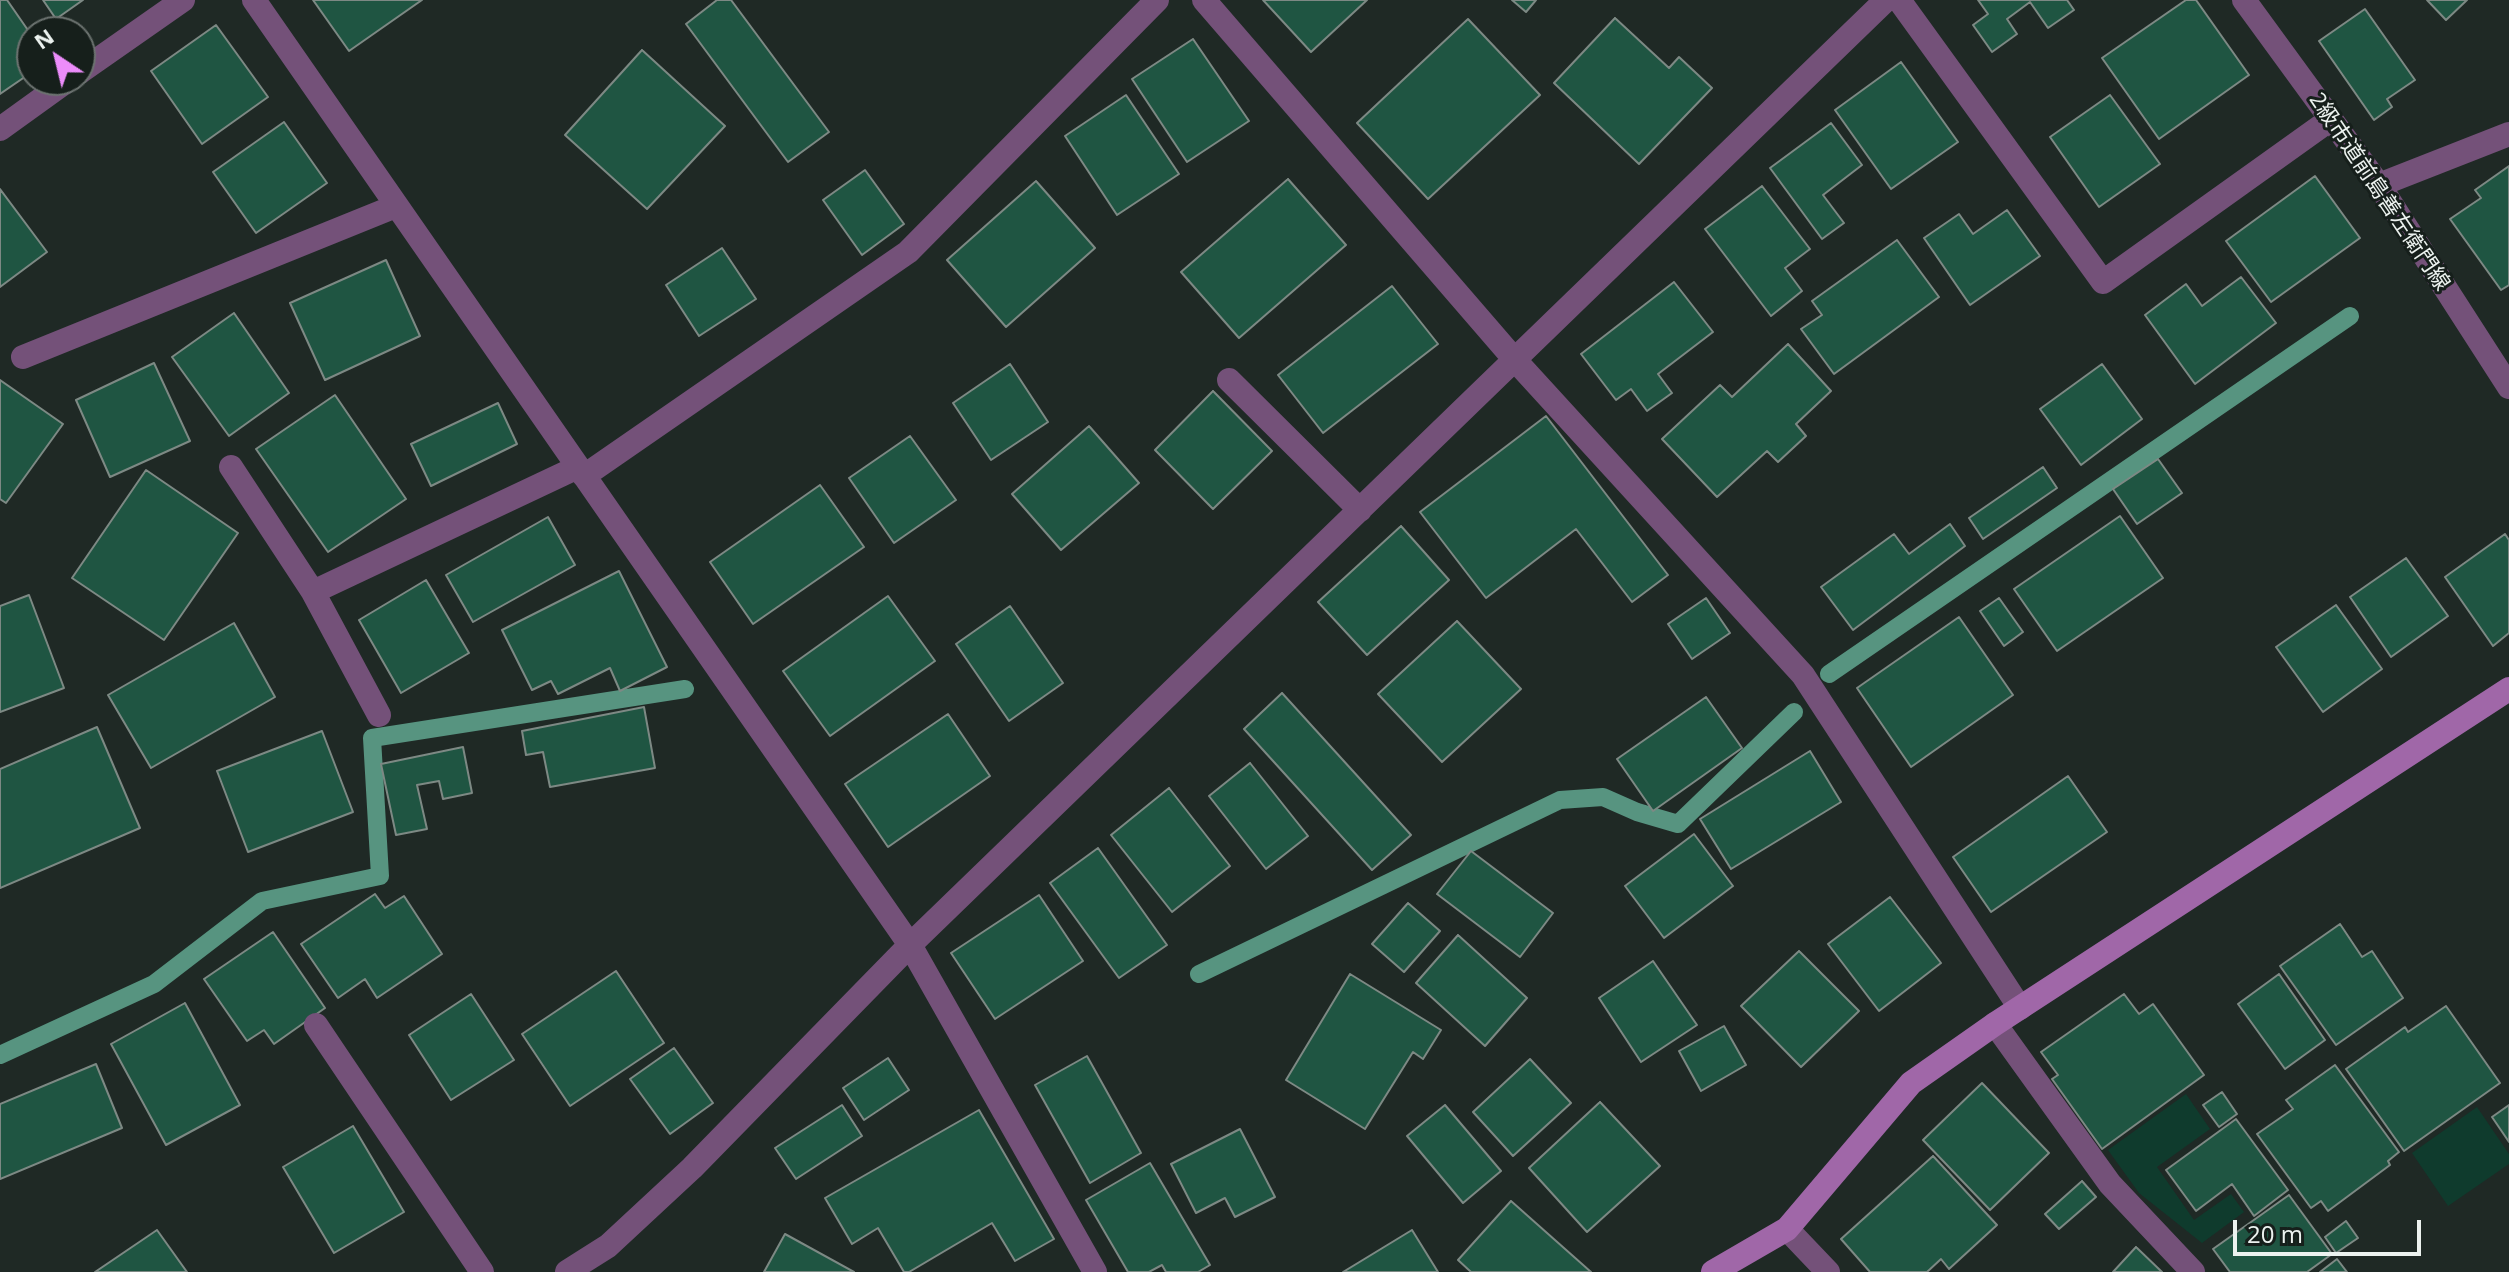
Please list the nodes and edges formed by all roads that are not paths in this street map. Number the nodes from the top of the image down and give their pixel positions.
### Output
1 (183, 0) edge
2 (254, 0) edge
3 (1157, 0) edge
4 (1204, 0) edge
5 (1886, 0) edge
6 (1899, 0) edge
7 (2244, 0) edge
8 (96, 61) edge
9 (46, 96) edge
10 (2331, 119) junction
11 (0, 129) edge
12 (2509, 134) edge
13 (2379, 185) junction
14 (396, 206) junction
15 (23, 357) dead end
16 (1515, 360) junction
17 (1229, 380) dead end
18 (2509, 387) edge
19 (231, 467) dead end
20 (581, 472) junction
21 (1360, 510) junction
22 (313, 592) junction
23 (2509, 689) edge
24 (379, 715) dead end
25 (910, 945) junction
26 (2020, 1008) junction
27 (1995, 1024) junction
28 (316, 1025) dead end
29 (1787, 1229) junction
30 (482, 1272) edge
31 (567, 1272) edge
32 (1095, 1272) edge
33 (1713, 1272) edge
34 (1828, 1272) edge
35 (2193, 1272) edge

1 - 8 street
2 - 14 street
3 - 20 street
4 - 16 street
5 - 16 street
6 - 10 street
7 - 10 street, 2級市道前島善左衛門線
9 - 11 street
10 - 13 street, 2級市道前島善左衛門線
12 - 13 street
13 - 18 street, 2級市道前島善左衛門線
14 - 15 street
14 - 20 street
16 - 21 street
16 - 26 street
17 - 21 street
19 - 22 street
20 - 22 street
20 - 25 street
21 - 25 street
22 - 24 street
23 - 26 street
25 - 31 street
25 - 32 street
26 - 27 street
27 - 29 street
27 - 35 street
28 - 30 street
29 - 33 street
29 - 34 street

